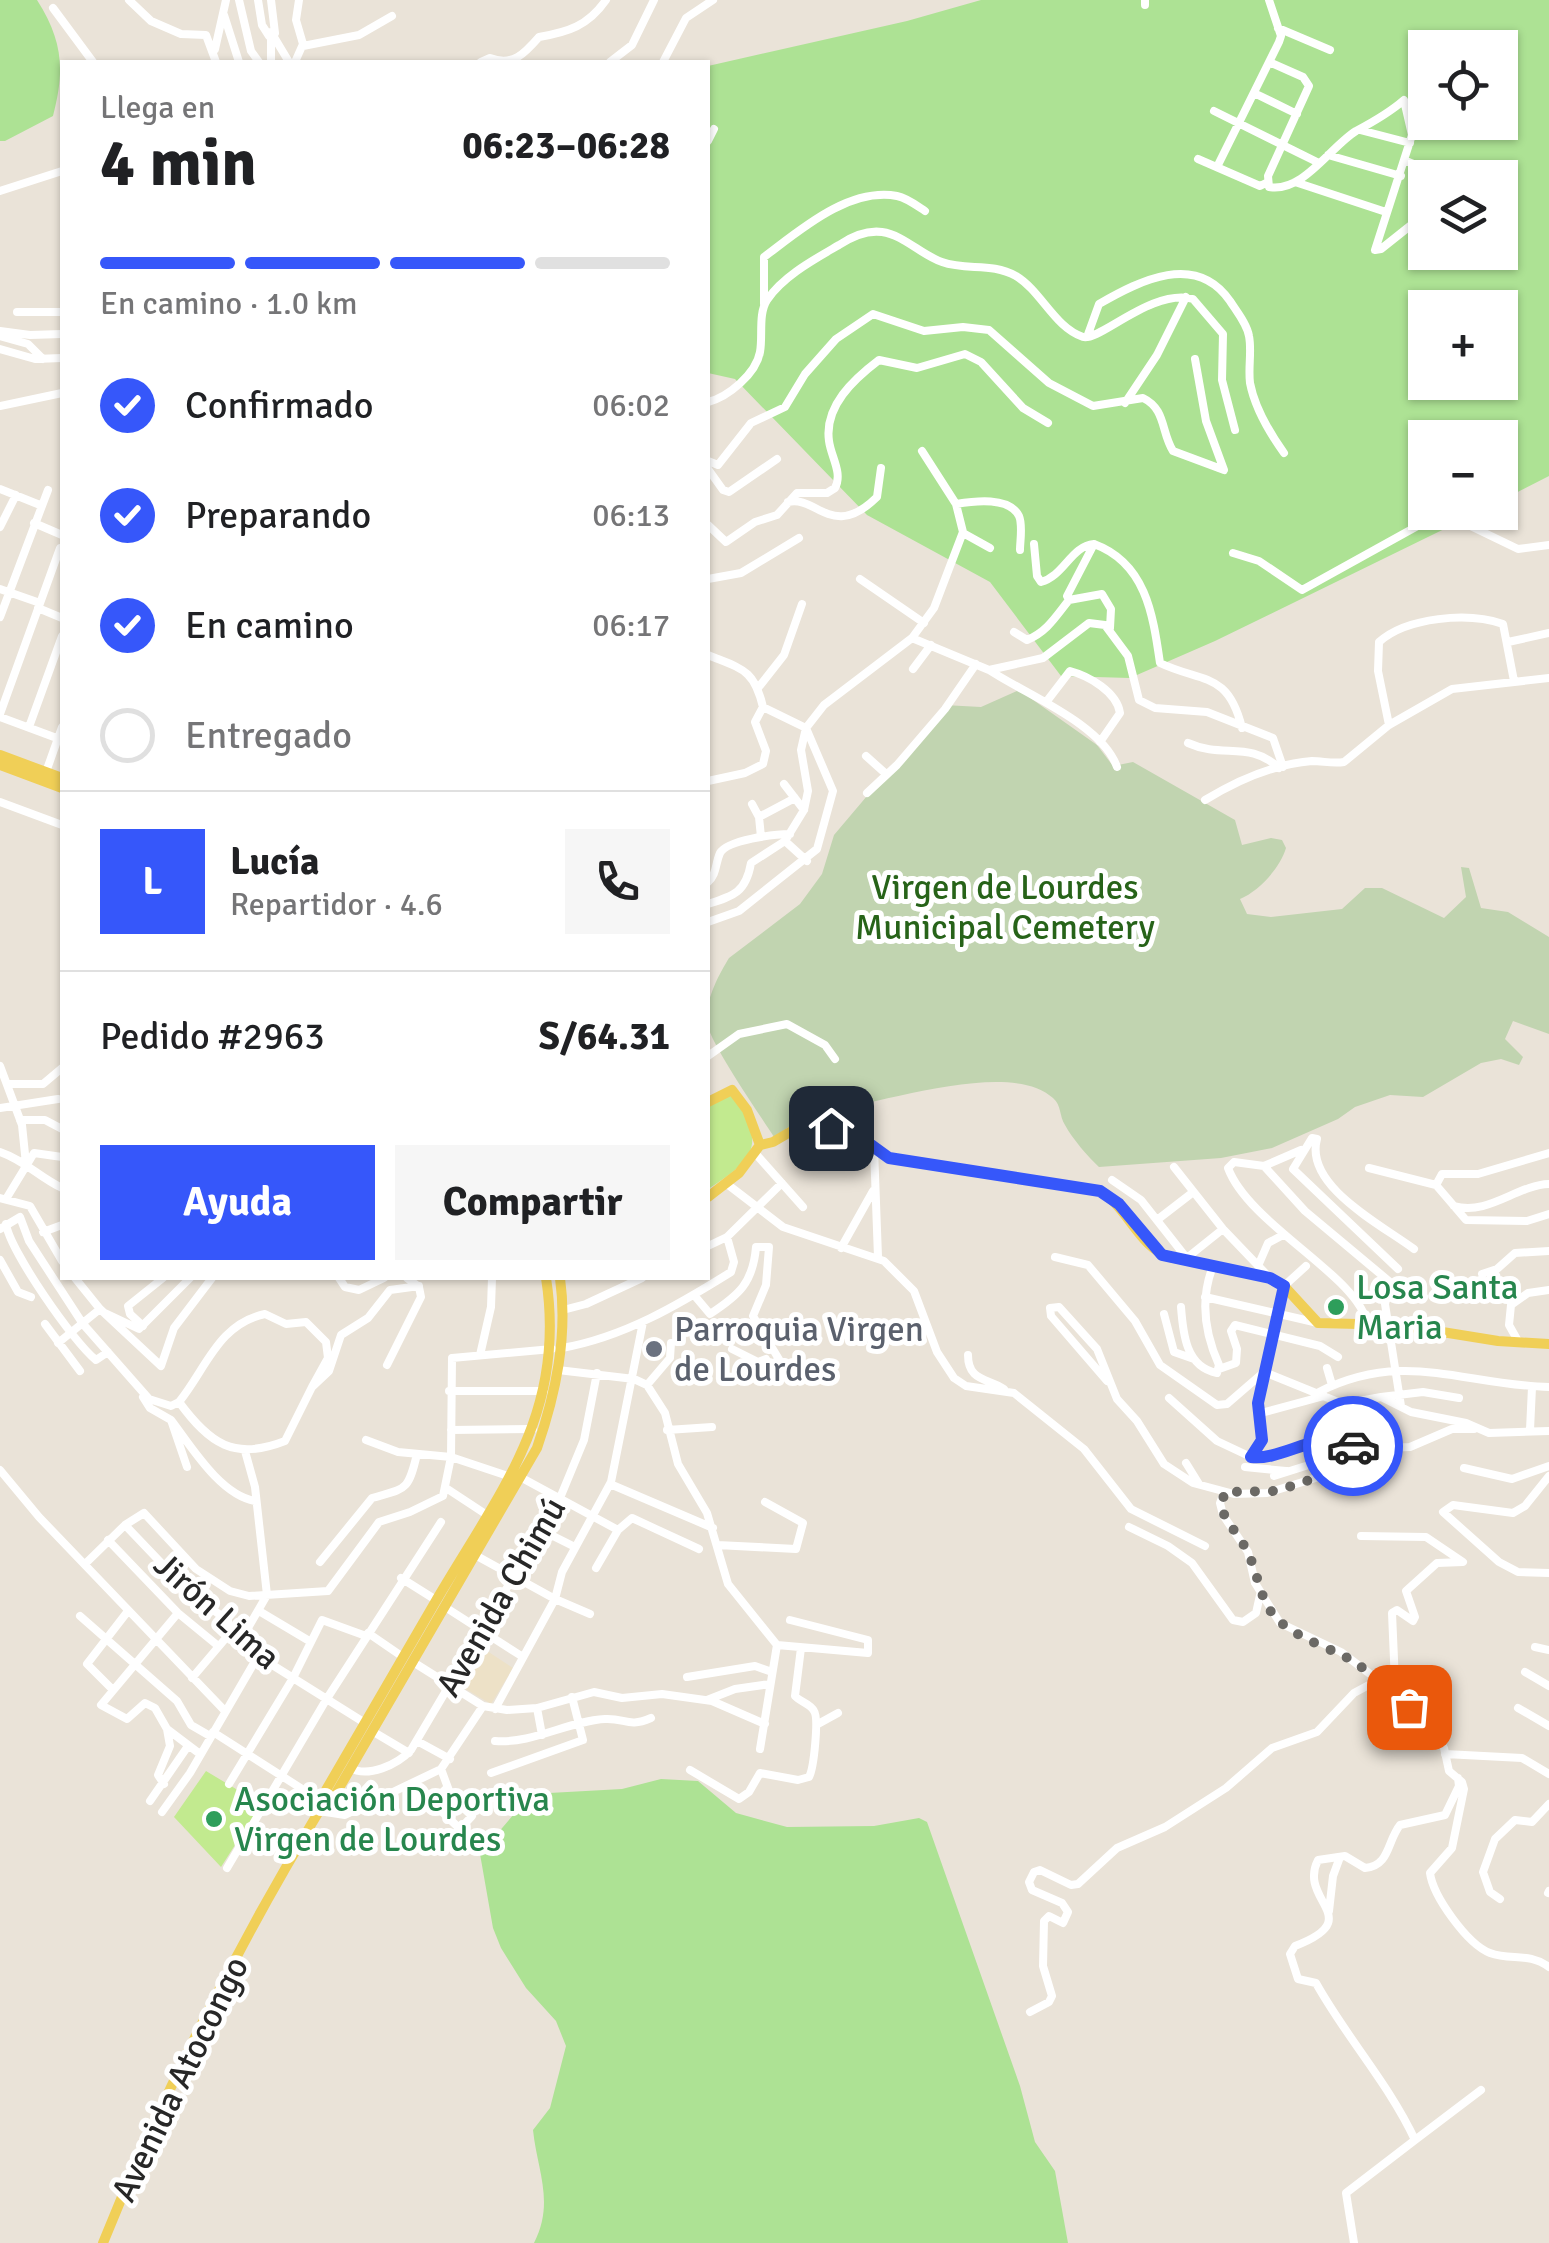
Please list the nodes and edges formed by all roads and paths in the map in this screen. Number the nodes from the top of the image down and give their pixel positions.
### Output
1 (129, 0) edge
2 (226, 0) edge
3 (239, 0) edge
4 (258, 0) edge
5 (271, 0) edge
6 (299, 0) edge
7 (606, 0) edge
8 (654, 0) edge
9 (712, 0) edge
10 (1269, 0) edge
11 (53, 8) dead end
12 (224, 14) junction
13 (392, 16) dead end
14 (1278, 28) junction
15 (272, 34) junction
16 (303, 46) junction
17 (1330, 50) dead end
18 (216, 52) junction
19 (92, 60) edge
20 (218, 60) edge
21 (238, 60) edge
22 (258, 60) edge
23 (271, 60) edge
24 (291, 60) edge
25 (293, 60) edge
26 (511, 60) edge
27 (613, 60) edge
28 (664, 60) edge
29 (1269, 62) junction
30 (1254, 92) junction
31 (1214, 111) dead end
32 (1297, 114) junction
33 (1241, 123) junction
34 (714, 129) dead end
35 (1360, 130) junction
36 (710, 137) edge
37 (1283, 143) junction
38 (1410, 143) junction
39 (1328, 155) junction
40 (1198, 159) dead end
41 (1406, 161) joint
42 (1319, 163) junction
43 (1217, 168) junction
44 (60, 172) edge
45 (1401, 176) junction
46 (1295, 182) junction
47 (1266, 183) junction
48 (0, 191) edge
49 (924, 210) dead end
50 (1386, 212) junction
51 (1408, 227) edge
52 (1186, 297) junction
53 (764, 304) junction
54 (17, 312) dead end
55 (60, 312) edge
56 (41, 314) junction
57 (0, 333) edge
58 (60, 334) edge
59 (43, 335) junction
60 (1086, 337) junction
61 (0, 349) edge
62 (60, 358) edge
63 (1194, 359) dead end
64 (44, 360) junction
65 (60, 392) edge
66 (710, 401) edge
67 (1125, 403) junction
68 (0, 406) edge
69 (1048, 422) dead end
70 (1235, 430) dead end
71 (922, 450) dead end
72 (1284, 453) dead end
73 (777, 459) dead end
74 (710, 462) edge
75 (882, 468) dead end
76 (710, 473) edge
77 (0, 489) edge
78 (48, 490) dead end
79 (16, 495) junction
80 (788, 502) junction
81 (956, 504) junction
82 (40, 505) junction
83 (34, 523) junction
84 (0, 527) edge
85 (710, 527) edge
86 (963, 533) junction
87 (60, 534) edge
88 (799, 538) dead end
89 (1034, 544) dead end
90 (1094, 544) junction
91 (1549, 545) edge
92 (60, 548) edge
93 (990, 548) dead end
94 (1020, 550) dead end
95 (1233, 553) dead end
96 (710, 579) edge
97 (860, 579) dead end
98 (4, 591) edge
99 (1069, 600) junction
100 (802, 604) dead end
101 (39, 605) junction
102 (0, 616) edge
103 (60, 617) edge
104 (924, 622) junction
105 (1110, 628) junction
106 (1014, 632) dead end
107 (1549, 633) edge
108 (912, 638) junction
109 (60, 642) edge
110 (1508, 642) junction
111 (931, 645) junction
112 (710, 656) edge
113 (976, 664) junction
114 (913, 669) dead end
115 (990, 670) junction
116 (1549, 678) edge
117 (1514, 680) junction
118 (758, 688) junction
119 (1047, 700) junction
120 (764, 708) junction
121 (0, 715) edge
122 (1389, 725) junction
123 (29, 727) junction
124 (806, 728) junction
125 (1242, 728) junction
126 (60, 739) edge
127 (1100, 742) junction
128 (1188, 743) dead end
129 (0, 754) edge
130 (866, 756) dead end
131 (0, 766) edge
132 (1117, 766) dead end
133 (1281, 767) junction
134 (46, 772) junction
135 (885, 772) junction
136 (60, 777) edge
137 (710, 781) edge
138 (784, 784) dead end
139 (60, 787) edge
140 (867, 793) dead end
141 (795, 798) junction
142 (1205, 800) dead end
143 (0, 802) edge
144 (752, 804) dead end
145 (804, 810) junction
146 (759, 817) junction
147 (60, 824) edge
148 (761, 837) junction
149 (788, 837) junction
150 (807, 861) junction
151 (712, 862) edge
152 (710, 903) edge
153 (710, 921) edge
154 (710, 1055) edge
155 (835, 1059) dead end
156 (0, 1066) edge
157 (60, 1070) edge
158 (7, 1084) junction
159 (60, 1100) edge
160 (710, 1101) edge
161 (11, 1104) junction
162 (0, 1108) edge
163 (20, 1120) junction
164 (60, 1128) edge
165 (874, 1148) junction
166 (758, 1149) junction
167 (1302, 1150) junction
168 (0, 1152) edge
169 (1549, 1153) edge
170 (60, 1156) edge
171 (27, 1165) junction
172 (1264, 1166) junction
173 (1174, 1167) dead end
174 (1368, 1168) dead end
175 (1112, 1180) dead end
176 (782, 1182) junction
177 (727, 1184) junction
178 (1436, 1184) junction
179 (1549, 1184) edge
180 (60, 1187) edge
181 (874, 1189) junction
182 (1192, 1193) junction
183 (710, 1196) edge
184 (3, 1198) edge
185 (1454, 1206) junction
186 (803, 1207) dead end
187 (758, 1210) junction
188 (1549, 1214) edge
189 (1157, 1220) junction
190 (3, 1226) edge
191 (60, 1226) edge
192 (1222, 1228) junction
193 (43, 1232) junction
194 (1283, 1235) junction
195 (728, 1237) junction
196 (710, 1245) edge
197 (841, 1248) junction
198 (1414, 1249) dead end
199 (1549, 1252) edge
200 (878, 1257) junction
201 (1055, 1257) dead end
202 (60, 1258) edge
203 (1189, 1259) junction
204 (0, 1260) edge
205 (1212, 1266) junction
206 (1258, 1266) junction
207 (1306, 1266) dead end
208 (1398, 1269) dead end
209 (1482, 1274) dead end
210 (1270, 1278) junction
211 (77, 1280) edge
212 (160, 1280) edge
213 (188, 1280) edge
214 (210, 1280) edge
215 (340, 1280) edge
216 (380, 1280) edge
217 (410, 1280) edge
218 (492, 1280) edge
219 (546, 1280) edge
220 (560, 1280) edge
221 (638, 1280) edge
222 (418, 1286) junction
223 (1284, 1286) junction
224 (1549, 1290) edge
225 (694, 1295) junction
226 (31, 1296) dead end
227 (1205, 1297) junction
228 (1181, 1307) dead end
229 (563, 1310) junction
230 (102, 1311) junction
231 (1164, 1314) dead end
232 (1278, 1314) junction
233 (643, 1322) junction
234 (1318, 1323) junction
235 (45, 1324) dead end
236 (83, 1324) junction
237 (1367, 1324) junction
238 (1387, 1324) junction
239 (143, 1326) junction
240 (626, 1330) junction
241 (1274, 1332) junction
242 (71, 1334) junction
243 (641, 1337) junction
244 (1518, 1341) junction
245 (671, 1343) dead end
246 (58, 1344) junction
247 (1549, 1344) edge
248 (557, 1348) junction
249 (732, 1348) dead end
250 (108, 1352) junction
251 (480, 1355) junction
252 (968, 1356) dead end
253 (1338, 1358) dead end
254 (766, 1359) dead end
255 (1194, 1359) junction
256 (780, 1361) dead end
257 (387, 1365) dead end
258 (1327, 1368) dead end
259 (558, 1370) junction
260 (1219, 1370) junction
261 (1394, 1370) junction
262 (80, 1371) dead end
263 (1264, 1372) junction
264 (598, 1373) junction
265 (634, 1379) junction
266 (1107, 1380) junction
267 (1332, 1385) junction
268 (647, 1386) junction
269 (312, 1387) junction
270 (1532, 1387) junction
271 (140, 1388) junction
272 (1549, 1388) edge
273 (1004, 1390) junction
274 (449, 1391) junction
275 (544, 1392) junction
276 (1398, 1393) junction
277 (1322, 1394) junction
278 (1382, 1397) junction
279 (1169, 1398) dead end
280 (1459, 1398) dead end
281 (180, 1402) junction
282 (1401, 1407) junction
283 (1261, 1413) junction
284 (171, 1420) junction
285 (712, 1427) dead end
286 (533, 1429) junction
287 (1474, 1429) junction
288 (451, 1430) junction
289 (667, 1430) junction
290 (1530, 1430) junction
291 (1549, 1431) edge
292 (366, 1440) dead end
293 (1386, 1448) junction
294 (245, 1451) junction
295 (417, 1454) junction
296 (451, 1457) junction
297 (1251, 1457) junction
298 (1360, 1461) junction
299 (1186, 1462) dead end
300 (1549, 1466) edge
301 (187, 1467) dead end
302 (1245, 1467) dead end
303 (1464, 1468) dead end
304 (0, 1470) edge
305 (1286, 1471) junction
306 (1274, 1476) dead end
307 (1549, 1476) edge
308 (516, 1477) junction
309 (610, 1484) junction
310 (1200, 1486) junction
311 (446, 1488) junction
312 (1224, 1492) junction
313 (560, 1498) junction
314 (255, 1501) junction
315 (764, 1502) dead end
316 (487, 1515) junction
317 (592, 1515) junction
318 (441, 1522) dead end
319 (125, 1524) junction
320 (1129, 1527) dead end
321 (713, 1528) junction
322 (541, 1530) junction
323 (618, 1530) junction
324 (1361, 1536) dead end
325 (108, 1540) junction
326 (717, 1545) junction
327 (1204, 1546) dead end
328 (575, 1548) junction
329 (699, 1550) dead end
330 (475, 1555) junction
331 (320, 1562) dead end
332 (85, 1564) junction
333 (596, 1568) dead end
334 (1549, 1574) edge
335 (514, 1577) junction
336 (402, 1578) junction
337 (1260, 1591) junction
338 (267, 1595) junction
339 (555, 1600) junction
340 (204, 1603) junction
341 (440, 1604) junction
342 (128, 1610) junction
343 (259, 1612) junction
344 (178, 1613) junction
345 (590, 1614) dead end
346 (80, 1616) dead end
347 (790, 1620) dead end
348 (190, 1622) junction
349 (482, 1631) junction
350 (231, 1632) junction
351 (367, 1634) junction
352 (104, 1638) junction
353 (154, 1638) junction
354 (240, 1640) junction
355 (311, 1642) junction
356 (217, 1645) junction
357 (777, 1645) junction
358 (1535, 1647) dead end
359 (801, 1648) junction
360 (1549, 1650) edge
361 (258, 1656) junction
362 (523, 1657) junction
363 (408, 1660) junction
364 (132, 1666) junction
365 (772, 1672) junction
366 (1524, 1672) dead end
367 (687, 1677) dead end
368 (192, 1678) junction
369 (293, 1678) junction
370 (1378, 1680) junction
371 (770, 1684) junction
372 (450, 1686) junction
373 (1549, 1686) edge
374 (112, 1690) junction
375 (572, 1698) junction
376 (326, 1700) junction
377 (706, 1700) junction
378 (483, 1706) junction
379 (1396, 1706) junction
380 (536, 1708) junction
381 (1518, 1708) dead end
382 (495, 1709) junction
383 (225, 1712) junction
384 (838, 1714) dead end
385 (651, 1718) dead end
386 (765, 1724) junction
387 (818, 1724) junction
388 (581, 1725) junction
389 (1549, 1726) edge
390 (368, 1727) junction
391 (167, 1729) junction
392 (211, 1734) junction
393 (542, 1735) junction
394 (417, 1740) junction
395 (495, 1741) dead end
396 (188, 1746) junction
397 (760, 1749) dead end
398 (409, 1753) junction
399 (200, 1754) junction
400 (248, 1754) junction
401 (1444, 1754) junction
402 (450, 1759) junction
403 (350, 1768) junction
404 (442, 1769) junction
405 (690, 1770) dead end
406 (491, 1774) dead end
407 (1549, 1774) edge
408 (282, 1776) junction
409 (1458, 1778) junction
410 (164, 1784) junction
411 (229, 1784) dead end
412 (448, 1788) junction
413 (150, 1801) dead end
414 (1549, 1804) edge
415 (321, 1807) junction
416 (162, 1812) dead end
417 (1340, 1857) junction
418 (227, 1868) dead end
419 (1500, 1899) dead end
420 (1329, 1912) junction
421 (1549, 1967) edge
422 (1030, 2012) dead end
423 (1481, 2090) dead end
424 (1415, 2140) junction
425 (103, 2243) edge
426 (1354, 2243) edge

1 - 18 street
2 - 12 street
3 - 22 street
4 - 15 street
5 - 15 street
6 - 16 street
7 - 26 street
8 - 27 street
9 - 28 street
10 - 14 street
11 - 19 street
12 - 18 street
12 - 21 street
13 - 16 street
14 - 17 street
14 - 29 street
15 - 23 street
15 - 24 street
16 - 25 street
18 - 20 street
29 - 30 street
29 - 32 street
30 - 32 street
30 - 33 street
31 - 33 street
32 - 37 street
33 - 37 street
33 - 43 street
34 - 36 street
35 - 38 street
35 - 38 street
35 - 39 street
37 - 42 street
37 - 47 street
38 - 41 street
39 - 42 street
39 - 45 street
40 - 43 street
41 - 45 street
42 - 46 street
43 - 47 street
44 - 48 street
45 - 50 street
46 - 47 street
46 - 50 street
49 - 53 street
50 - 51 street
52 - 60 street
52 - 67 street
52 - 70 street
53 - 60 street
53 - 66 street
54 - 56 street
55 - 56 street
56 - 59 street
57 - 59 street
57 - 64 street
58 - 59 street
60 - 72 street
61 - 64 street
62 - 64 street
63 - 67 street
65 - 68 street
67 - 74 street
69 - 80 street
71 - 81 street
73 - 76 street
75 - 80 street
77 - 79 street
78 - 82 street
79 - 82 street
79 - 84 street
80 - 85 street
81 - 86 street
81 - 94 street
82 - 83 street
83 - 87 street
83 - 98 street
86 - 93 street
86 - 104 street
88 - 96 street
89 - 90 street
90 - 99 street
90 - 125 street
91 - 95 street
92 - 101 street
97 - 104 street
98 - 101 street
98 - 102 street
99 - 105 street
99 - 106 street
100 - 118 street
101 - 103 street
101 - 121 street
104 - 108 street
105 - 115 street
105 - 125 street
107 - 110 street
108 - 111 street
108 - 124 street
109 - 123 street
110 - 117 street
110 - 122 street
111 - 113 street
111 - 114 street
112 - 118 street
113 - 115 street
113 - 135 street
115 - 119 street
116 - 117 street
117 - 122 street
118 - 120 street
119 - 127 street
119 - 127 street
120 - 124 street
120 - 137 street
121 - 123 street
122 - 133 street
123 - 126 street
124 - 145 street
124 - 150 street
125 - 133 street
126 - 134 street
127 - 132 street
128 - 133 street
129 - 134 main road
130 - 135 street
131 - 139 main road
133 - 142 street
134 - 136 main road
135 - 140 street
138 - 141 street
141 - 145 street
141 - 146 street
143 - 147 street
144 - 146 street
145 - 149 street
146 - 148 street
148 - 149 street
148 - 151 street
149 - 150 street
149 - 152 street
150 - 153 street
154 - 155 street
156 - 158 street
157 - 158 street
158 - 161 street
159 - 161 street
160 - 166 main road
161 - 162 street
161 - 163 street
163 - 164 street
163 - 171 street
165 - 166 main road
165 - 181 street
165 - 203 main road
166 - 176 street
166 - 177 main road
167 - 172 street
167 - 198 street
167 - 208 street
168 - 171 street
169 - 178 street
170 - 171 street
171 - 180 street
171 - 184 street
172 - 194 street
172 - 238 street
173 - 182 street
174 - 178 street
175 - 189 street
176 - 186 street
176 - 187 street
177 - 183 main road
177 - 187 street
178 - 185 street
179 - 185 street
181 - 197 street
181 - 200 street
182 - 189 street
182 - 192 street
184 - 193 street
185 - 188 street
187 - 195 street
187 - 197 street
189 - 203 street
190 - 236 street
190 - 242 street
191 - 193 street
192 - 203 street
192 - 206 street
193 - 202 street
194 - 206 street
194 - 237 street
195 - 196 street
195 - 225 street
197 - 200 street
199 - 209 street
200 - 273 street
201 - 263 street
203 - 205 main road
204 - 226 street
205 - 210 main road
205 - 227 street
206 - 210 street
207 - 223 street
210 - 223 main road
211 - 230 street
212 - 239 street
213 - 239 street
214 - 230 street
215 - 216 street
217 - 222 street
218 - 251 street
219 - 248 main road
220 - 229 main road
221 - 229 street
222 - 257 street
222 - 269 street
223 - 232 street
223 - 234 main road
224 - 244 street
225 - 233 street
225 - 256 street
227 - 232 street
227 - 260 street
228 - 255 street
229 - 248 main road
230 - 236 street
230 - 239 street
231 - 255 street
232 - 234 street
232 - 241 street
233 - 240 street
233 - 243 street
234 - 237 main road
235 - 246 street
236 - 242 street
236 - 250 street
237 - 238 main road
238 - 244 main road
238 - 261 street
240 - 243 street
240 - 248 street
241 - 253 street
241 - 260 street
241 - 263 street
242 - 246 street
242 - 250 street
243 - 265 street
244 - 247 main road
245 - 268 street
246 - 262 street
248 - 251 street
248 - 259 main road
248 - 275 main road
249 - 254 street
250 - 271 street
251 - 274 street
252 - 273 street
255 - 260 street
258 - 267 street
259 - 264 street
259 - 308 main road
261 - 267 street
261 - 270 street
261 - 276 street
263 - 277 street
263 - 283 street
264 - 265 street
264 - 313 street, Avenida Chimú
265 - 268 street
265 - 309 street
266 - 266 street
266 - 310 street
267 - 277 street
268 - 289 street
269 - 281 street
269 - 294 street
270 - 272 street
270 - 290 street
271 - 281 street
271 - 284 street
273 - 327 street
274 - 275 street
274 - 288 street
275 - 286 main road
276 - 278 street
276 - 280 street
276 - 282 street
277 - 278 street
277 - 283 street
278 - 282 street
279 - 297 street
281 - 294 street
282 - 287 street
283 - 297 street
284 - 301 street
284 - 314 street
285 - 289 street
286 - 288 street
286 - 308 main road
287 - 290 street
287 - 293 street
288 - 296 street
289 - 321 street
290 - 291 street
292 - 295 street
293 - 297 street
293 - 298 street
294 - 314 street
295 - 296 street
295 - 331 street
296 - 308 street
296 - 311 street
298 - 305 street
298 - 312 street
299 - 310 street
300 - 303 street
302 - 305 street
304 - 332 street
305 - 306 street
307 - 334 street
308 - 313 street
308 - 316 main road
308 - 330 main road
309 - 317 street
309 - 321 street
310 - 312 street
311 - 316 street
311 - 338 street
312 - 337 street
313 - 317 street
313 - 322 street, Avenida Chimú
314 - 338 street
315 - 326 street
316 - 341 main road
317 - 323 street
317 - 328 street
318 - 336 street
319 - 325 street
319 - 338 street
319 - 340 street, Jirón Lima
320 - 337 street
321 - 326 street
322 - 328 street
322 - 335 street, Avenida Chimú
323 - 329 street
323 - 333 street
324 - 379 street
325 - 332 street
325 - 344 street
326 - 357 street
328 - 339 street
330 - 335 street
330 - 341 main road
332 - 342 street
335 - 339 street
335 - 349 street, Avenida Chimú
336 - 341 street
336 - 351 street
337 - 370 street
338 - 343 street
339 - 345 street
339 - 362 street
340 - 348 street
340 - 350 street, Jirón Lima
341 - 349 street
341 - 363 main road
342 - 352 street
342 - 353 street
343 - 354 street
343 - 355 street
344 - 348 street
344 - 353 street
346 - 352 street
347 - 359 street
348 - 356 street
349 - 362 street
349 - 372 street, Avenida Chimú
350 - 354 street, Jirón Lima
350 - 356 street
351 - 355 street
351 - 363 street
351 - 376 street
352 - 364 street
352 - 374 street
353 - 364 street
353 - 368 street
354 - 361 street, Jirón Lima
355 - 369 street
356 - 368 street
357 - 359 street
357 - 365 street
358 - 360 street
359 - 387 street
361 - 369 street, Jirón Lima
361 - 383 street
362 - 382 street
363 - 372 street
363 - 390 main road
364 - 374 street
364 - 392 street
365 - 367 street
365 - 371 street
366 - 373 street
368 - 383 street
369 - 376 street, Jirón Lima
369 - 400 street
370 - 379 street
370 - 422 street
371 - 377 street
371 - 386 street
372 - 378 street
372 - 394 street, Avenida Chimú
374 - 391 street
375 - 377 street
375 - 380 street
375 - 388 street
376 - 390 street, Jirón Lima
376 - 408 street
377 - 386 street
378 - 382 street
378 - 402 street
379 - 401 street
380 - 382 street
380 - 393 street
381 - 389 street
383 - 392 street
384 - 387 street
385 - 388 street
386 - 397 street
387 - 405 street
388 - 393 street
388 - 406 street
390 - 398 street, Jirón Lima
390 - 403 main road
390 - 415 main road
391 - 396 street
391 - 410 street
392 - 399 street
392 - 400 street
393 - 395 street
394 - 398 street, Avenida Chimú
394 - 402 street
396 - 399 street
396 - 410 street
398 - 403 street
399 - 416 street
400 - 408 street
400 - 411 street
401 - 407 street
401 - 409 street
402 - 404 street
403 - 415 main road
404 - 412 street
404 - 415 street
408 - 415 street
408 - 418 street
409 - 417 street
409 - 421 street
410 - 413 street
412 - 412 street
414 - 419 street
415 - 425 main road, Avenida Atocongo
417 - 420 street
417 - 420 street
420 - 424 street
423 - 424 street
424 - 426 street

